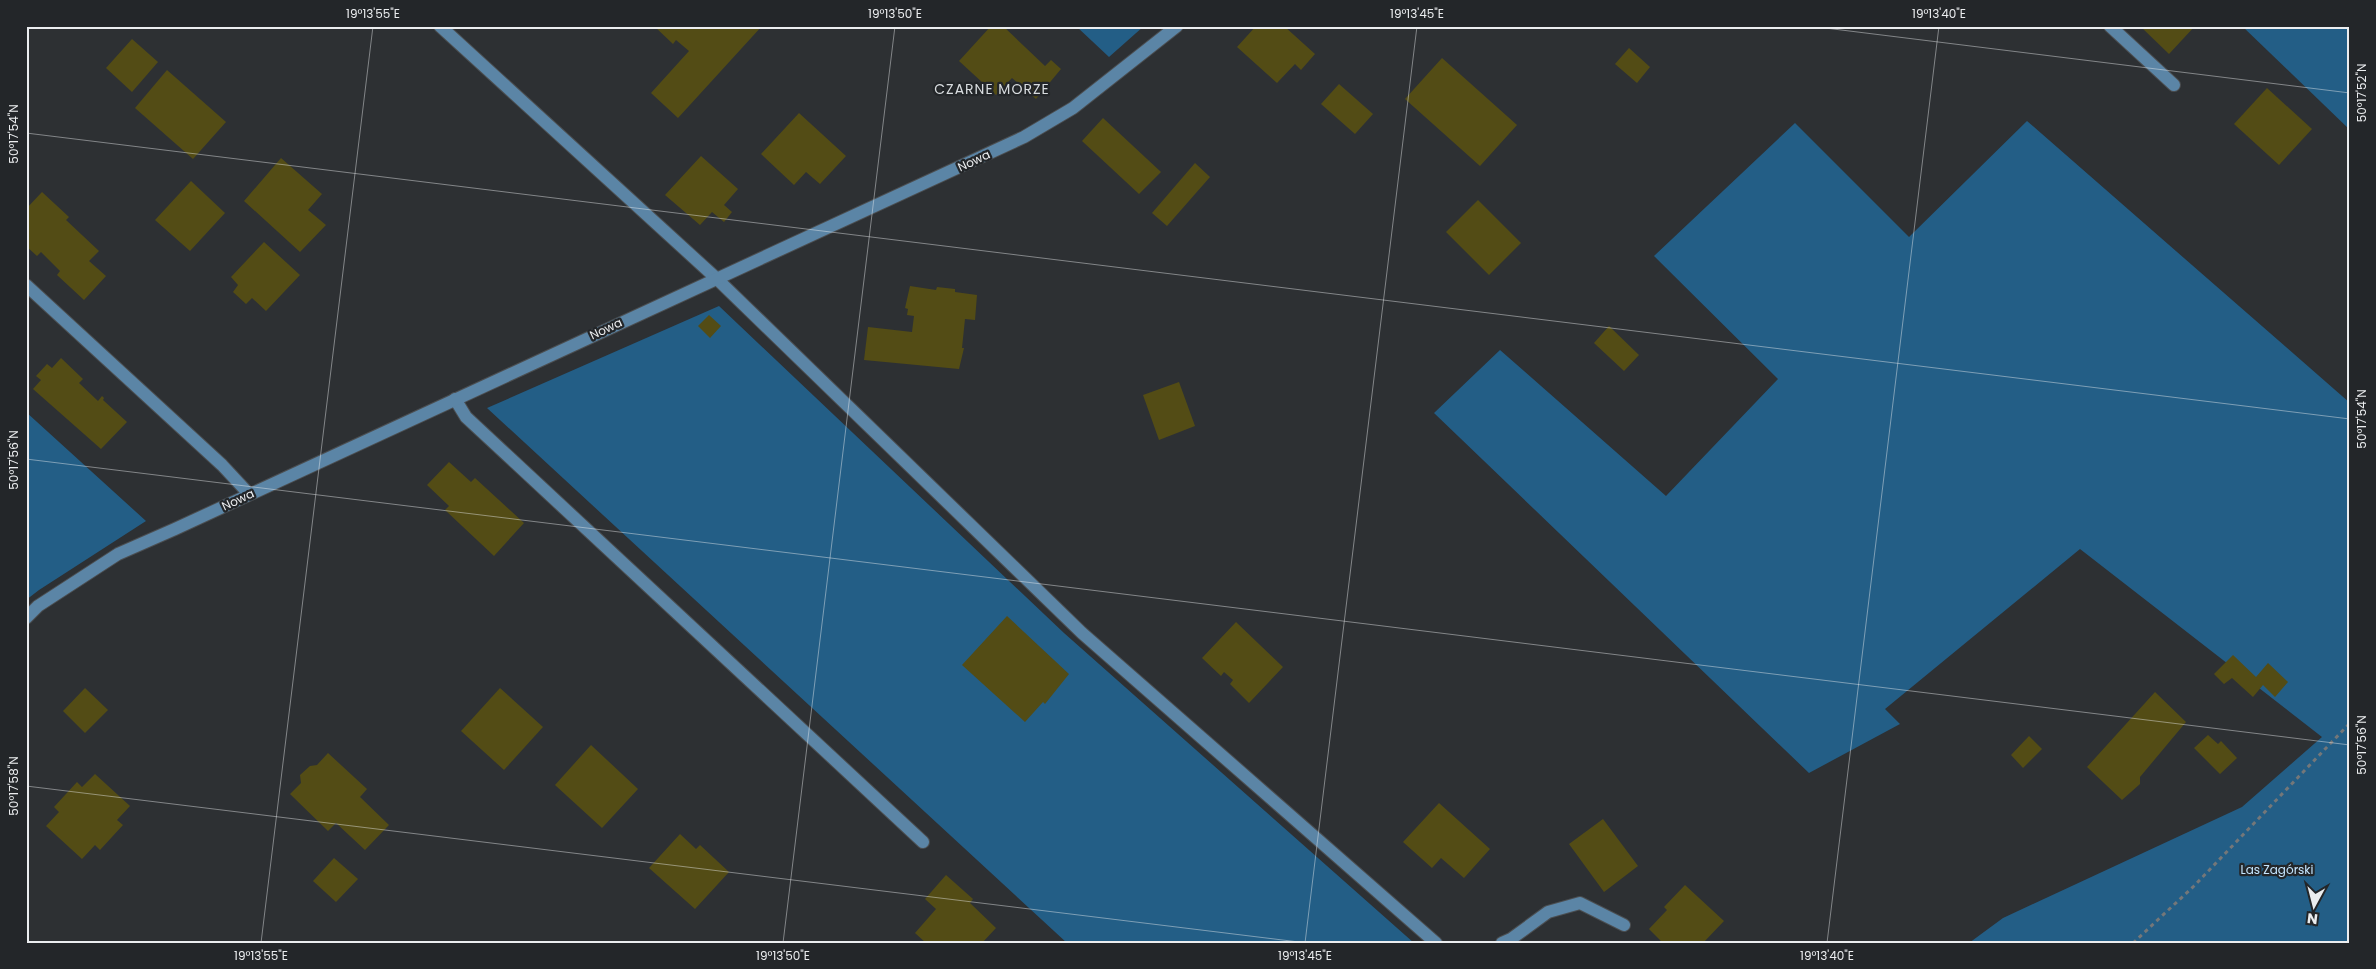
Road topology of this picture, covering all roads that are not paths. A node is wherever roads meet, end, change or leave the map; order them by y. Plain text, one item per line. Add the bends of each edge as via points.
1 (440, 26) edge
2 (1176, 26) edge
3 (2110, 26) edge
4 (2174, 85) dead end
5 (716, 278) junction
6 (26, 285) edge
7 (455, 399) junction
8 (249, 494) junction
9 (26, 618) edge
10 (923, 842) dead end
11 (1624, 925) dead end
12 (1436, 943) edge
13 (1502, 943) edge

1 - 5 street
2 - 5 street, Nowa via 1073,108 1024,137
3 - 4 street
5 - 7 street, Nowa
5 - 12 street via 1082,633
6 - 8 street via 222,465
7 - 8 street, Nowa
7 - 10 street via 466,417
8 - 9 street, Nowa via 118,554 38,606
11 - 13 street via 1580,903 1548,912

